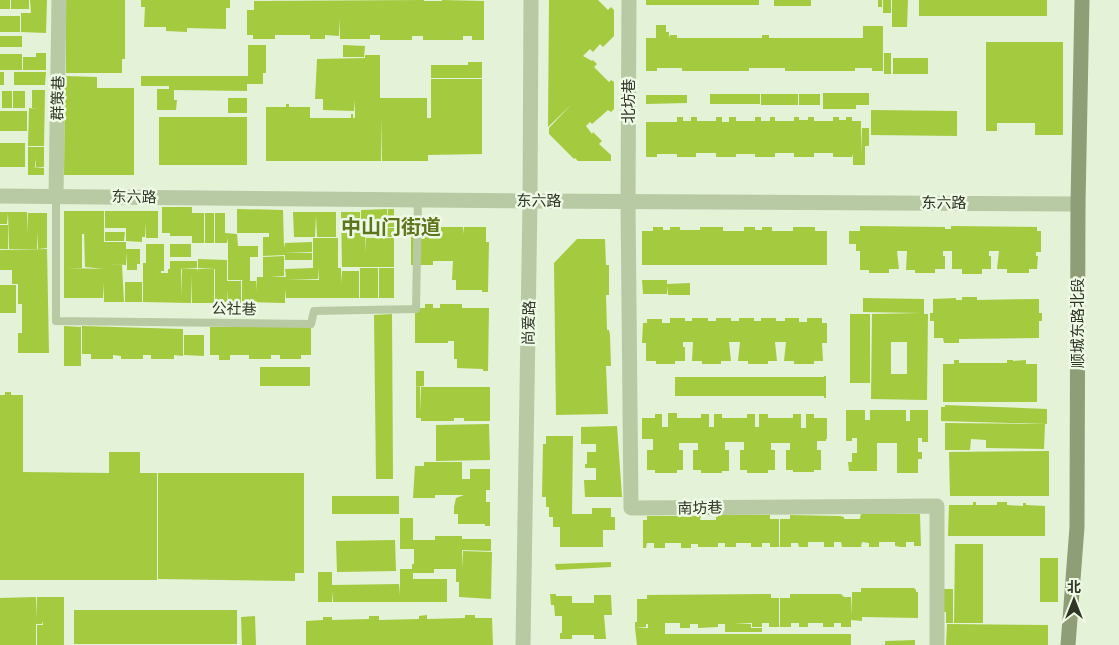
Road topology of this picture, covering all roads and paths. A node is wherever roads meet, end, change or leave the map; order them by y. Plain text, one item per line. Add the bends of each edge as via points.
1 (59, 0) edge
2 (531, 0) edge
3 (630, 0) edge
4 (1082, 0) edge
5 (0, 196) edge
6 (56, 196) junction
7 (418, 200) junction
8 (530, 201) junction
9 (628, 202) junction
10 (1078, 204) junction
11 (523, 645) edge
12 (937, 645) edge
13 (1068, 645) edge

1 - 6 street, 群策巷
2 - 8 street, 尚爱路
3 - 9 street, 北坊巷
4 - 10 street, 顺城东路北段
5 - 6 street, 东六路
6 - 7 street, 东六路
6 - 7 lane, 公社巷 via 56,321 311,324 314,311 416,309
7 - 8 street, 东六路
8 - 9 street, 东六路
8 - 11 street, 尚爱路
9 - 10 street, 东六路
9 - 12 street, 南坊巷 via 631,508 937,506
10 - 13 street, 顺城东路北段 via 1077,527

